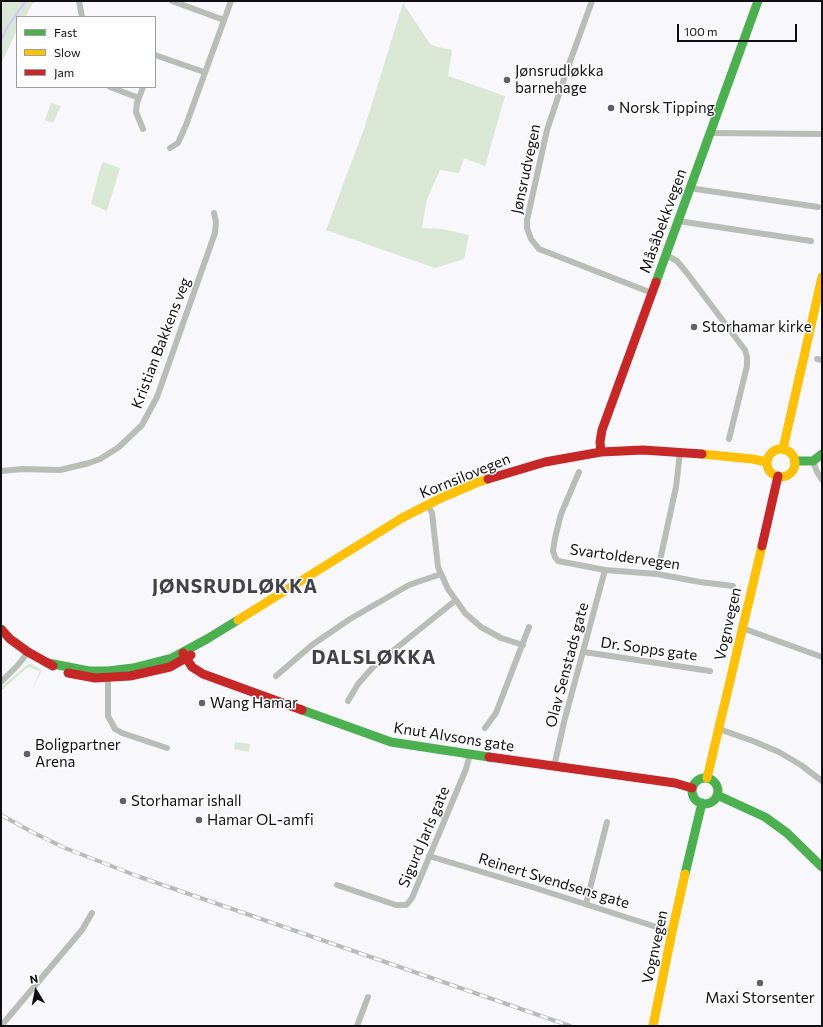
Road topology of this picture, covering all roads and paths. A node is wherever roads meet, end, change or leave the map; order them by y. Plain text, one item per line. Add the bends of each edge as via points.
1 (79, 1) edge
2 (172, 1) edge
3 (231, 1) edge
4 (592, 1) edge
5 (758, 1) edge
6 (82, 16) edge
7 (224, 20) junction
8 (156, 56) edge
9 (204, 72) junction
10 (113, 88) edge
11 (143, 88) edge
12 (139, 98) junction
13 (143, 129) dead end
14 (710, 133) junction
15 (822, 134) edge
16 (170, 148) dead end
17 (689, 188) junction
18 (818, 206) dead end
19 (214, 213) dead end
20 (678, 221) junction
21 (811, 241) dead end
22 (666, 255) junction
23 (822, 277) edge
24 (652, 293) junction
25 (729, 439) dead end
26 (783, 449) junction
27 (601, 452) junction
28 (680, 452) junction
29 (822, 454) edge
30 (795, 461) junction
31 (814, 461) junction
32 (767, 462) junction
33 (1, 471) edge
34 (579, 472) dead end
35 (778, 476) junction
36 (822, 480) edge
37 (428, 505) junction
38 (605, 570) junction
39 (441, 574) junction
40 (656, 574) junction
41 (733, 586) dead end
42 (456, 600) junction
43 (529, 627) dead end
44 (742, 628) junction
45 (1, 629) edge
46 (523, 645) junction
47 (28, 652) junction
48 (584, 652) junction
49 (185, 656) junction
50 (822, 657) edge
51 (710, 671) dead end
52 (108, 675) junction
53 (276, 676) dead end
54 (1, 682) edge
55 (348, 701) dead end
56 (485, 728) dead end
57 (719, 729) junction
58 (167, 748) dead end
59 (470, 754) junction
60 (554, 767) junction
61 (707, 778) junction
62 (822, 781) edge
63 (692, 788) junction
64 (717, 795) junction
65 (702, 803) junction
66 (607, 822) dead end
67 (429, 856) junction
68 (822, 867) edge
69 (337, 885) dead end
70 (586, 904) junction
71 (92, 914) dead end
72 (672, 932) junction
73 (368, 998) dead end
74 (1, 1026) edge
75 (357, 1026) edge
76 (652, 1026) edge

1 - 6 street
2 - 7 street
3 - 7 street
4 - 24 street, Jønsrudvegen via 547,130 527,228 539,249
5 - 14 main road, Måsåbekkvegen
7 - 9 street
8 - 9 street
9 - 16 street via 178,143
10 - 12 street
11 - 12 street
12 - 13 street via 136,112
14 - 15 street
14 - 17 main road, Måsåbekkvegen
17 - 18 street
17 - 20 main road, Måsåbekkvegen
19 - 33 street, Kristian Bakkens veg via 215,233 157,397 142,425 119,447 89,463 60,470
20 - 21 street
20 - 22 main road, Måsåbekkvegen
22 - 24 main road, Måsåbekkvegen
22 - 25 street via 677,261 687,273 745,350 747,366
23 - 26 main road
24 - 27 main road, Måsåbekkvegen via 602,430
26 - 30 main road via 793,455
26 - 32 main road via 771,452
27 - 28 main road, Kornsilovegen
27 - 37 main road, Kornsilovegen via 545,462 502,474
28 - 32 main road, Kornsilovegen
28 - 40 street via 676,487
29 - 31 main road
30 - 31 main road
30 - 35 main road via 791,473 783,477
31 - 36 street
32 - 35 main road via 770,472
34 - 38 street, Svartoldervegen via 560,520 553,551 558,561
35 - 44 main road, Vognvegen
37 - 39 street via 432,513
37 - 49 main road, Kornsilovegen via 402,518 207,639 202,646
38 - 40 street, Svartoldervegen
38 - 48 street, Olav Senstads gate
39 - 42 street
39 - 53 street via 409,585 350,619 312,645
40 - 41 street, Svartoldervegen
42 - 46 street via 481,627 501,638
42 - 55 street via 374,666 358,684
43 - 46 street
44 - 50 street
44 - 57 main road, Vognvegen
45 - 47 main road, Kornsilovegen
46 - 56 street via 496,713
47 - 52 main road, Kornsilovegen via 60,671 84,676
47 - 54 street
48 - 51 street, Dr. Sopps gate
48 - 60 street, Olav Senstads gate
49 - 52 main road, Kornsilovegen via 165,669 130,676
49 - 59 main road, Knut Alvsons gate via 192,667 203,674 391,742
52 - 58 street via 108,716 115,729
57 - 61 main road, Vognvegen
57 - 62 street via 779,752
59 - 60 main road, Knut Alvsons gate
59 - 67 street, Sigurd Jarls gate
60 - 63 main road, Knut Alvsons gate via 675,783
61 - 63 main road via 700,779
61 - 64 main road via 717,787
63 - 65 main road via 695,799
64 - 65 main road via 709,803
64 - 68 main road via 765,817 787,833
65 - 72 main road, Vognvegen
66 - 70 street
67 - 69 street, Sigurd Jarls gate via 412,898 406,905 396,905
67 - 70 street, Reinert Svendsens gate
70 - 72 street, Reinert Svendsens gate
71 - 74 street via 82,930
72 - 76 main road, Vognvegen
73 - 75 street

